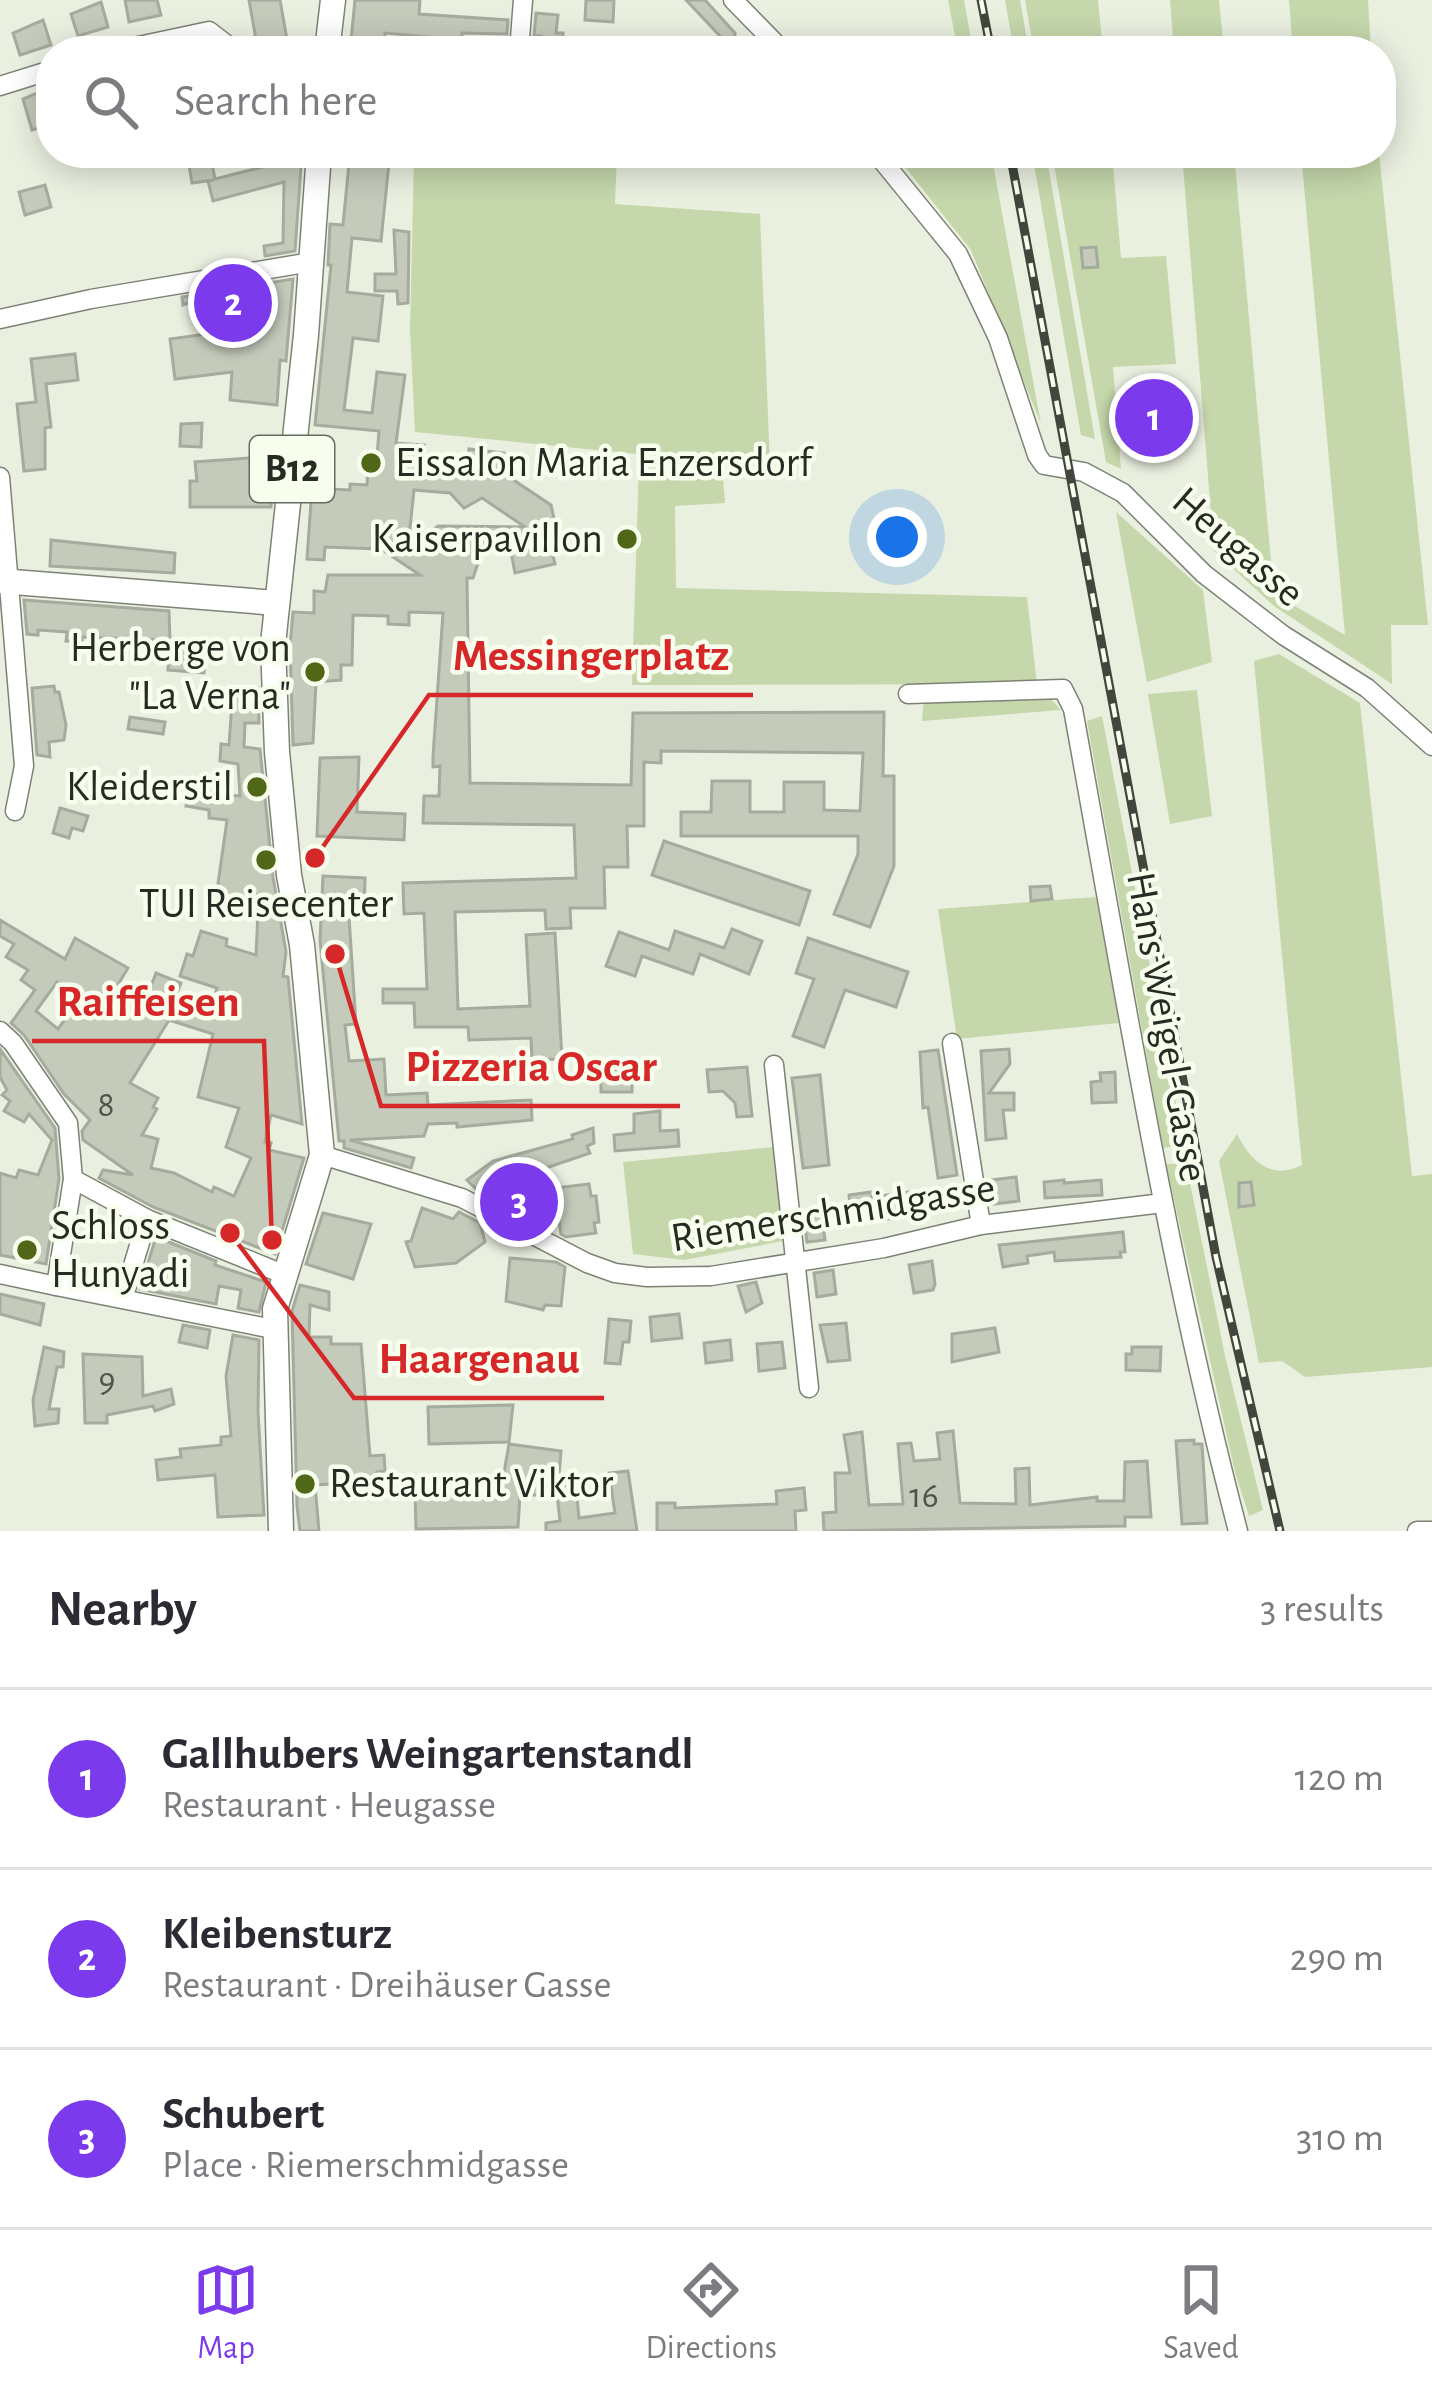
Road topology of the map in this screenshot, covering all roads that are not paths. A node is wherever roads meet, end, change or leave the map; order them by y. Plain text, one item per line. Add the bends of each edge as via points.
1 (333, 0) edge
2 (523, 0) edge
3 (733, 0) edge
4 (186, 36) edge
5 (216, 36) edge
6 (329, 36) edge
7 (520, 36) edge
8 (768, 36) edge
9 (36, 75) edge
10 (0, 86) edge
11 (318, 168) edge
12 (888, 168) edge
13 (311, 262) junction
14 (0, 319) edge
15 (0, 477) edge
16 (5, 581) edge
17 (277, 603) junction
18 (908, 694) dead end
19 (1432, 746) edge
20 (15, 811) dead end
21 (0, 1031) edge
22 (952, 1043) dead end
23 (774, 1065) dead end
24 (322, 1155) junction
25 (74, 1179) junction
26 (1163, 1203) junction
27 (146, 1219) junction
28 (981, 1225) junction
29 (794, 1261) junction
30 (0, 1274) edge
31 (283, 1274) junction
32 (56, 1286) junction
33 (123, 1299) junction
34 (274, 1329) junction
35 (809, 1388) dead end
36 (281, 1531) edge
37 (1238, 1531) edge
38 (1417, 1531) edge
39 (1432, 1531) edge

1 - 6 main road
2 - 7 street
3 - 8 street
4 - 5 street
9 - 10 street
11 - 13 main road, B12
12 - 19 street, Heugasse via 958,254 1044,465 1084,472 1123,493 1204,574 1367,688
13 - 14 street
13 - 17 main road, B12
15 - 16 street
16 - 17 main road
16 - 20 street via 24,766
17 - 24 main road, B12 via 277,752
18 - 26 street, Hans Weigel-Gasse via 1063,689 1069,699
21 - 25 street via 68,1123
22 - 28 street
23 - 29 street
24 - 29 street, Riemerschmidgasse via 462,1198 615,1273 711,1276
24 - 31 main road, B12
25 - 27 street
25 - 32 street
26 - 28 street, Riemerschmidgasse
26 - 37 street, Hans Weigel-Gasse
27 - 31 street
27 - 33 street
28 - 29 street, Riemerschmidgasse
29 - 35 street
30 - 32 street
31 - 34 main road, B12
32 - 33 street
33 - 34 street
34 - 36 main road, B12
38 - 39 street

